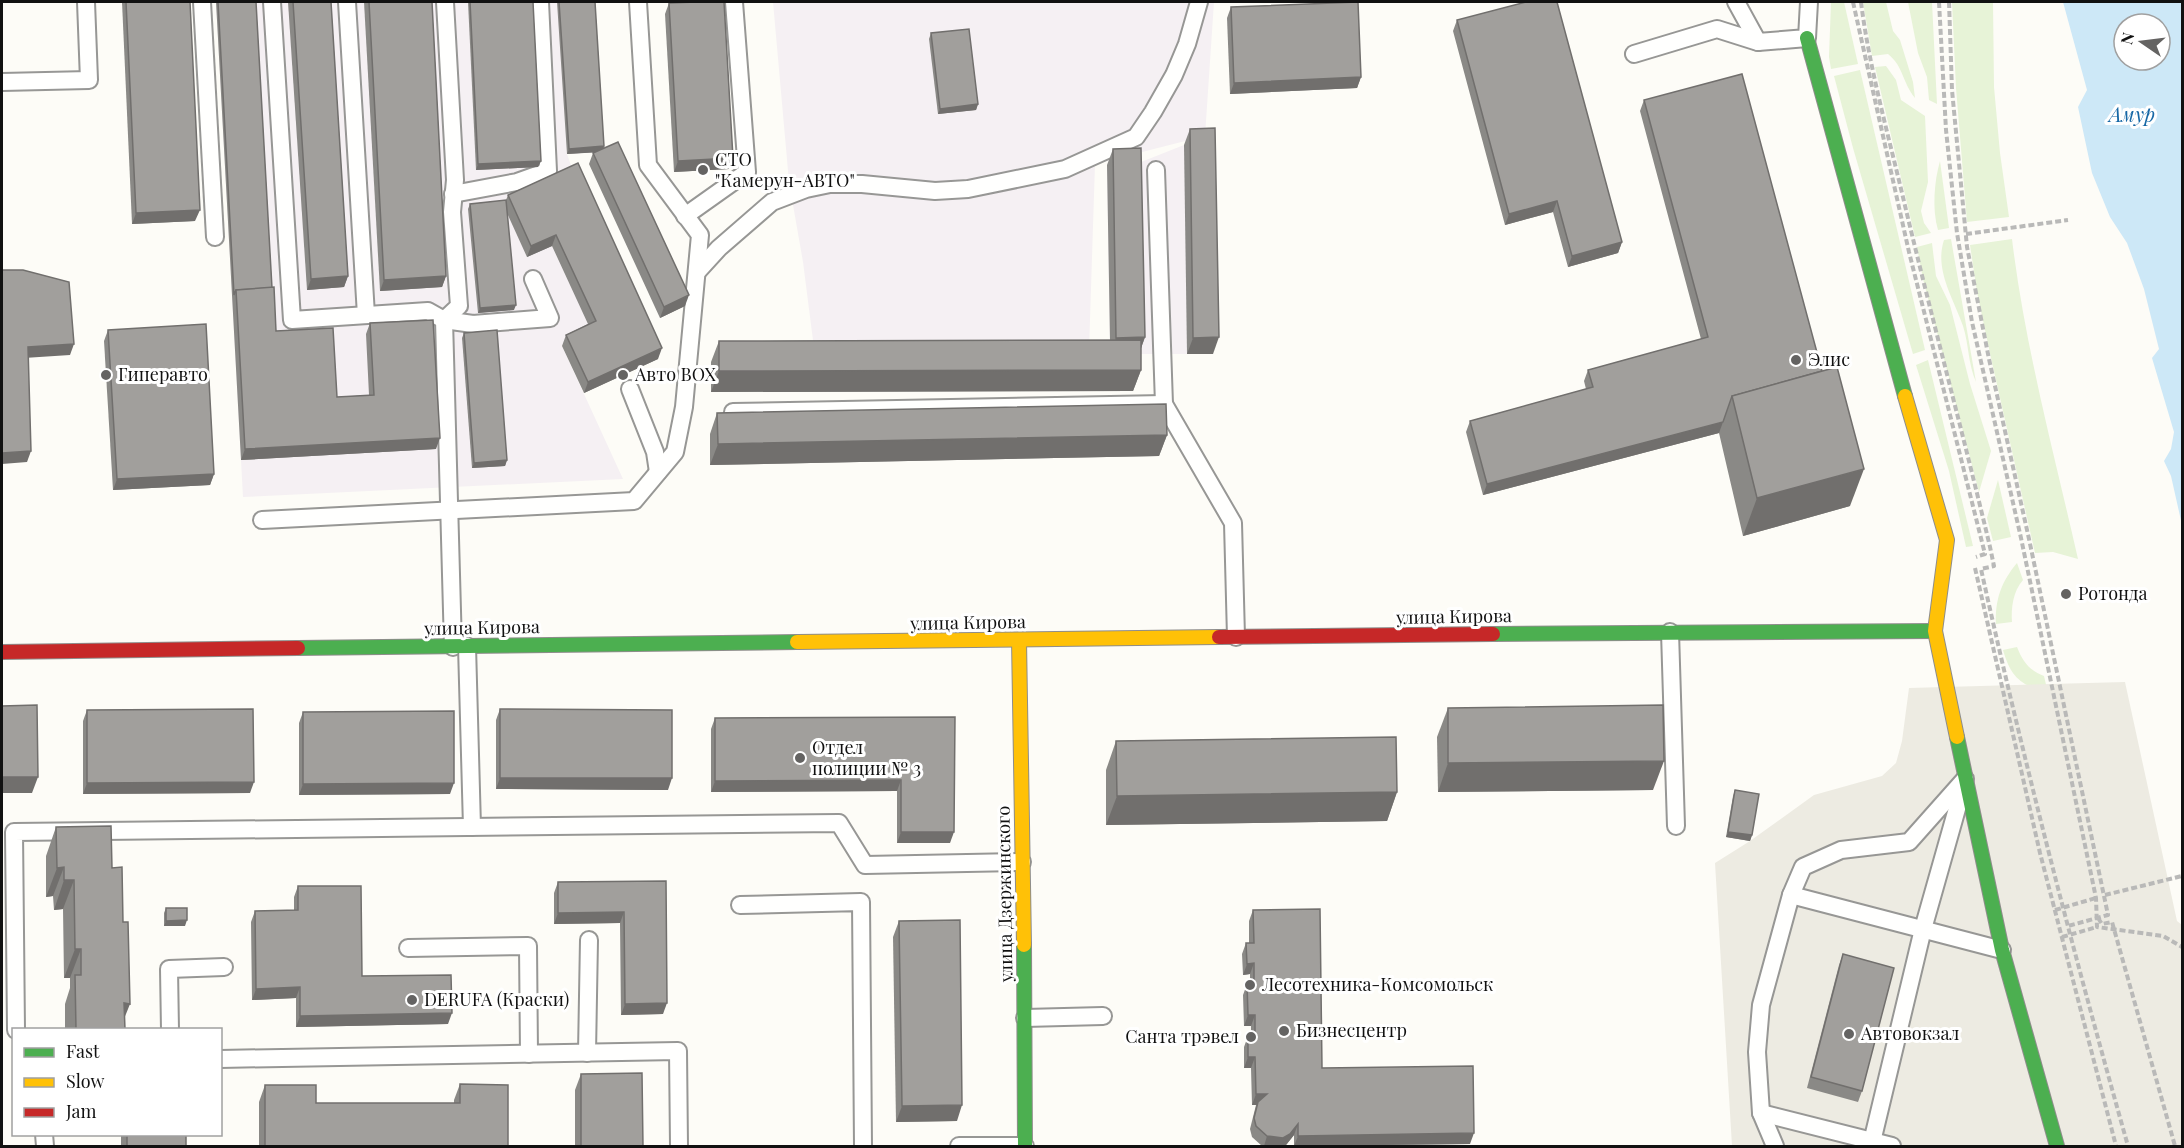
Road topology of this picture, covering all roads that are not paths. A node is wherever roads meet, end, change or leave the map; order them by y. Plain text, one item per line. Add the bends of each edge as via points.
1 (86, 2) edge
2 (202, 2) edge
3 (272, 2) edge
4 (347, 2) edge
5 (445, 2) edge
6 (540, 2) edge
7 (638, 2) edge
8 (734, 2) edge
9 (1199, 2) edge
10 (1736, 2) edge
11 (1809, 2) edge
12 (1807, 38) junction
13 (1758, 42) junction
14 (1634, 54) dead end
15 (2, 82) edge
16 (1156, 170) dead end
17 (453, 194) junction
18 (685, 216) junction
19 (215, 237) dead end
20 (697, 272) junction
21 (533, 279) dead end
22 (366, 315) junction
23 (444, 320) junction
24 (630, 389) dead end
25 (1164, 404) junction
26 (733, 412) edge
27 (658, 472) junction
28 (450, 511) junction
29 (262, 520) dead end
30 (1935, 631) junction
31 (1670, 632) junction
32 (1236, 638) junction
33 (1019, 640) junction
34 (460, 646) junction
35 (2, 652) edge
36 (1965, 779) junction
37 (1676, 826) dead end
38 (472, 827) junction
39 (8, 832) edge
40 (1022, 862) junction
41 (1791, 895) junction
42 (740, 905) dead end
43 (1923, 929) junction
44 (589, 940) dead end
45 (408, 948) dead end
46 (2002, 950) junction
47 (224, 967) dead end
48 (1103, 1016) dead end
49 (1025, 1018) junction
50 (16, 1028) edge
51 (170, 1028) edge
52 (587, 1053) junction
53 (529, 1054) junction
54 (222, 1059) edge
55 (1761, 1113) junction
56 (1871, 1144) edge
57 (679, 1146) edge
58 (863, 1146) edge
59 (959, 1146) edge
60 (1025, 1146) edge
61 (1775, 1146) edge
62 (1892, 1146) edge
63 (2057, 1146) edge

1 - 15 lane via 89,80
2 - 19 lane
3 - 22 lane via 292,320
4 - 22 lane
5 - 17 lane
6 - 17 lane via 548,171 517,182
7 - 18 lane via 648,165
8 - 18 lane via 747,172
9 - 20 lane via 1174,75 1136,137 1065,169 968,189 935,191 862,184 806,189 772,202
10 - 13 lane
11 - 12 lane
12 - 13 lane
12 - 30 street via 1947,540
13 - 14 lane via 1717,29
16 - 25 lane
17 - 23 lane via 459,306
18 - 20 lane via 700,235
20 - 27 lane via 680,429 675,452
21 - 23 lane via 550,318 473,324
22 - 23 lane via 428,311
23 - 28 lane
24 - 27 lane
25 - 26 lane
25 - 32 lane via 1233,523
27 - 28 lane via 634,501
28 - 29 lane
28 - 34 lane
30 - 31 street, улица Кирова
30 - 36 street
31 - 32 street, улица Кирова
31 - 37 lane
32 - 33 street, улица Кирова
33 - 34 street, улица Кирова
33 - 40 street, улица Дзержинского
34 - 35 street, улица Кирова
34 - 38 lane
36 - 41 lane via 1909,842 1841,850 1803,867
36 - 43 lane
36 - 46 street
38 - 39 lane
38 - 40 lane via 839,823 865,865
39 - 50 lane
40 - 49 street, улица Дзержинского
41 - 43 lane
41 - 55 lane via 1761,1005 1757,1052
42 - 58 lane via 861,902
43 - 46 lane
43 - 56 lane
44 - 52 lane
45 - 53 lane via 528,945
46 - 63 street
47 - 51 lane via 169,969
48 - 49 lane
49 - 60 street, улица Дзержинского
52 - 53 lane
52 - 57 lane via 678,1052
53 - 54 lane
55 - 56 lane
55 - 61 lane
56 - 62 lane
59 - 60 lane

